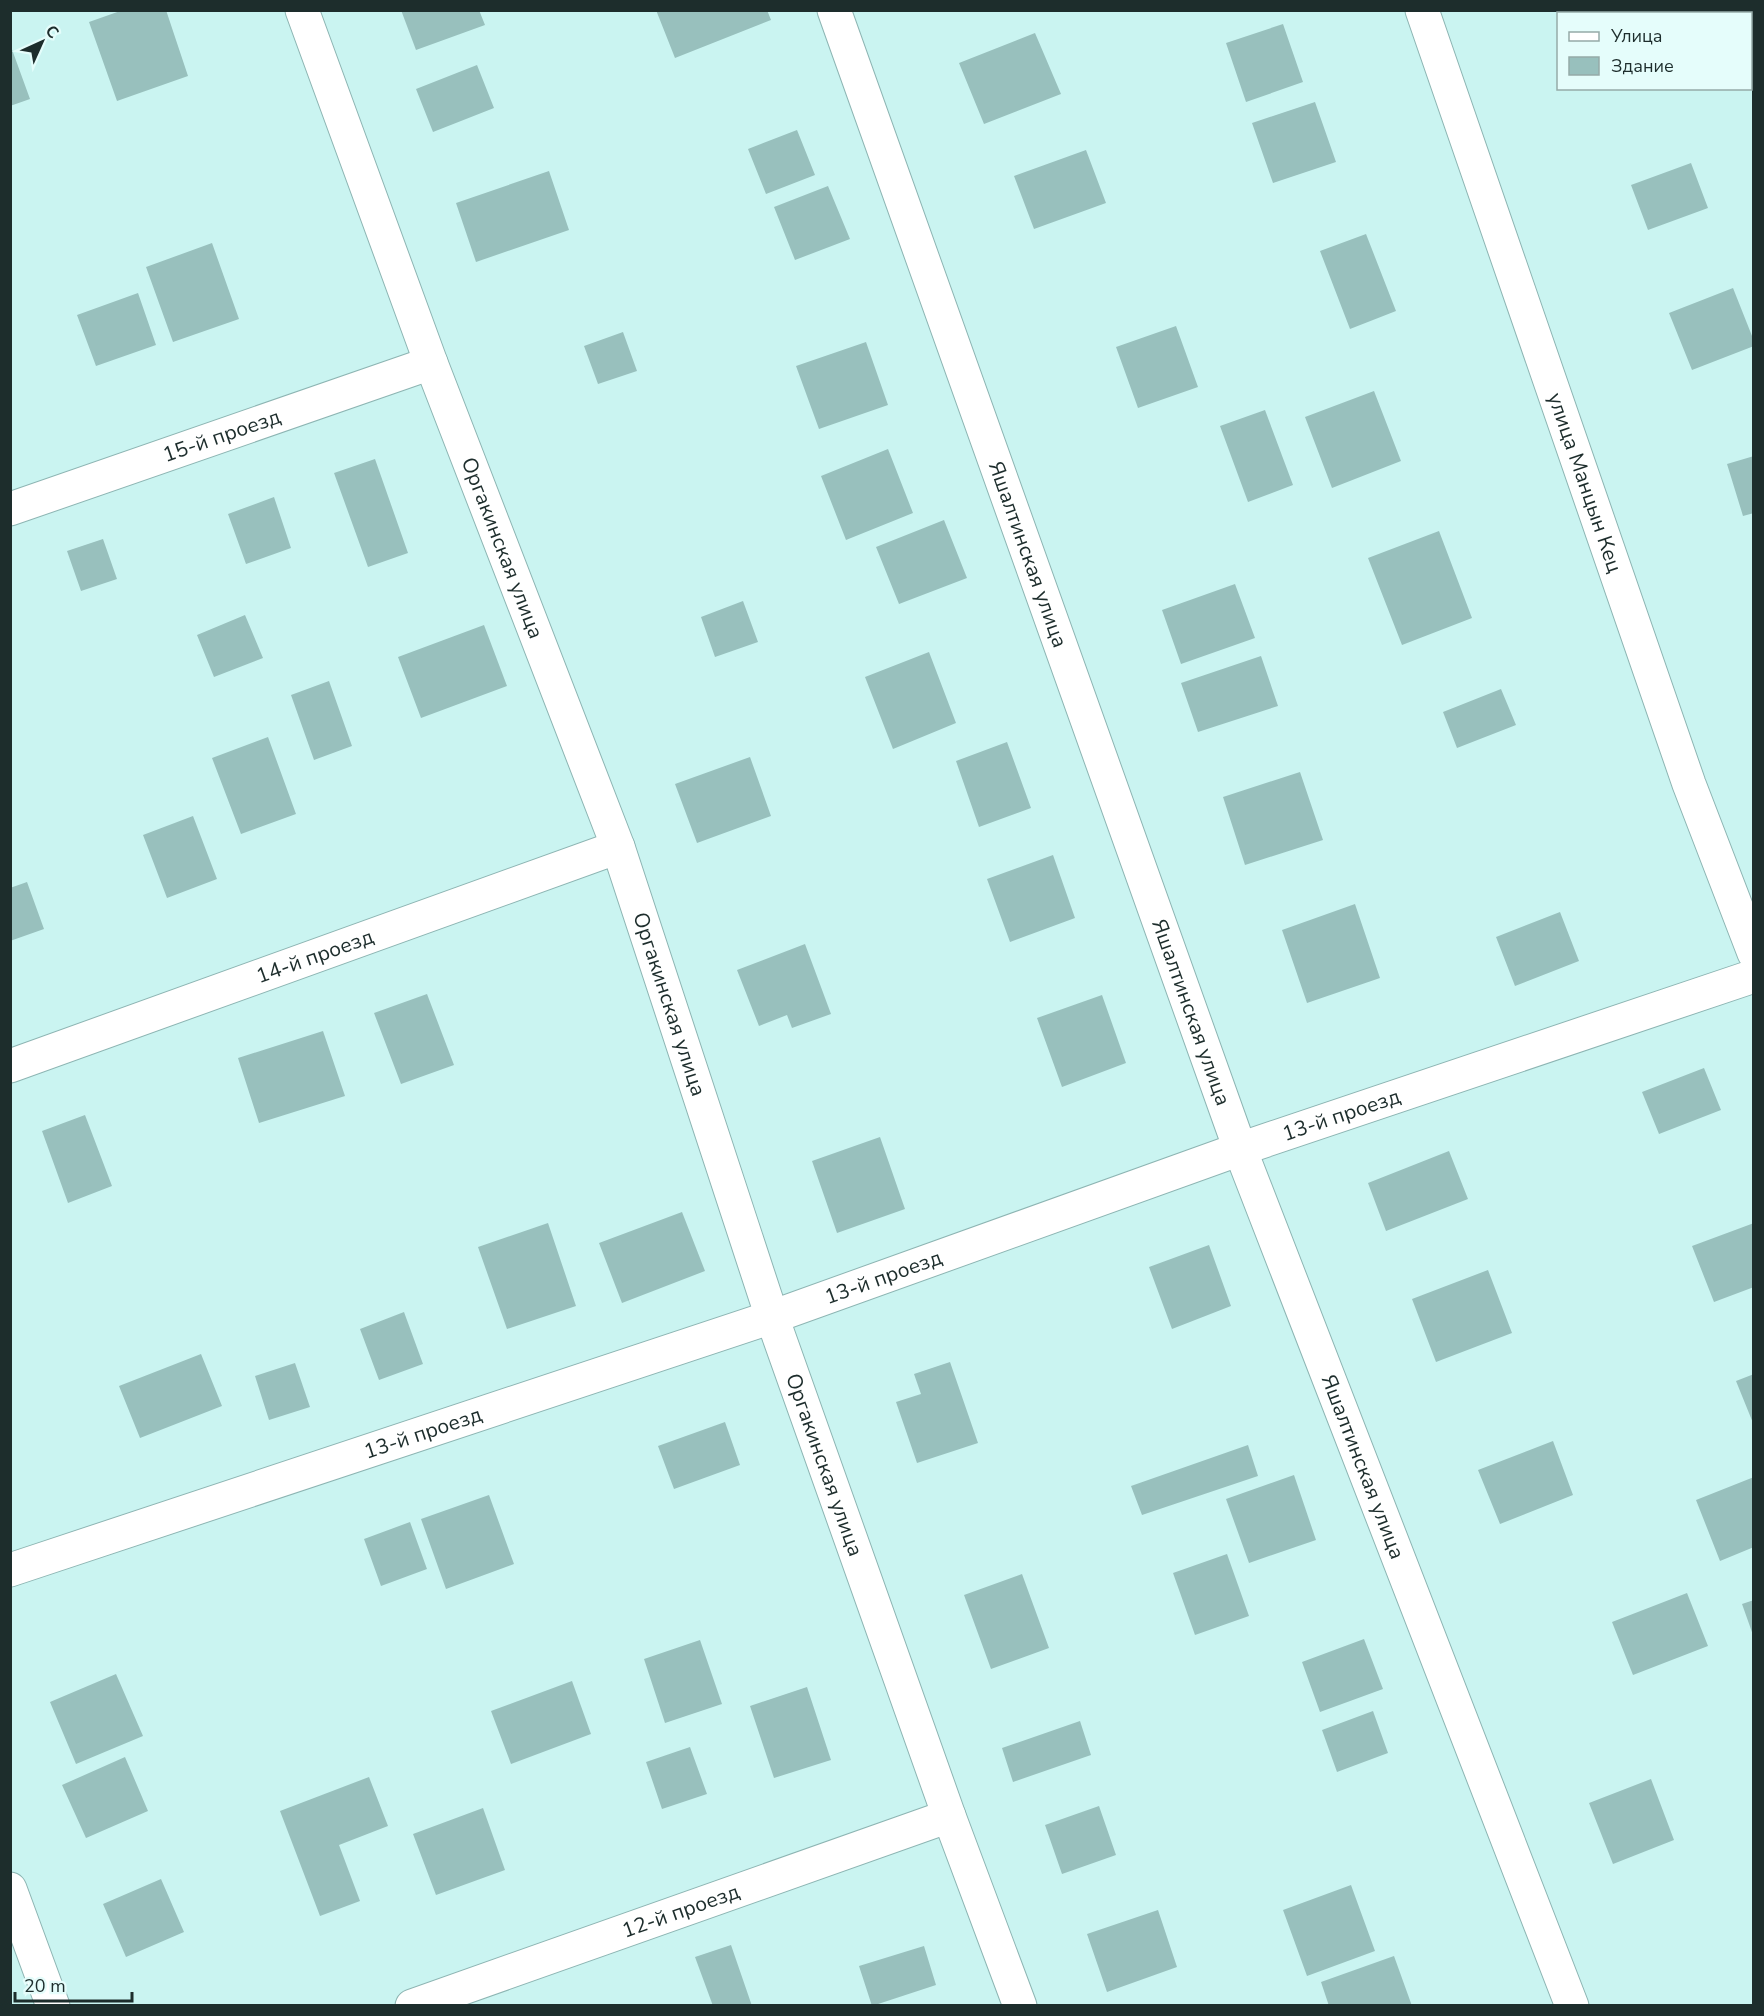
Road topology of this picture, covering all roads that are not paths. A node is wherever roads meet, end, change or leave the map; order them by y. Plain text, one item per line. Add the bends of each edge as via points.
1 (302, 10) edge
2 (834, 10) edge
3 (1422, 10) edge
4 (430, 363) junction
5 (10, 509) edge
6 (618, 847) junction
7 (1754, 953) edge
8 (1754, 976) edge
9 (10, 1066) edge
10 (1240, 1149) junction
11 (772, 1317) junction
12 (10, 1570) edge
13 (949, 1816) junction
14 (10, 1889) edge
15 (53, 2006) edge
16 (412, 2006) edge
17 (1020, 2006) edge
18 (1572, 2006) edge

1 - 4 street, Оргакинская улица
2 - 10 street, Яшалтинская улица
3 - 7 street, улица Манцын Кец via 1689,784
4 - 5 street, 15-й проезд
4 - 6 street, Оргакинская улица
6 - 9 street, 14-й проезд
6 - 11 street, Оргакинская улица
8 - 10 street, 13-й проезд
10 - 11 street, 13-й проезд
10 - 18 street, Яшалтинская улица
11 - 12 street, 13-й проезд
11 - 13 street, Оргакинская улица
13 - 16 street, 12-й проезд
13 - 17 street, Оргакинская улица
14 - 15 street

